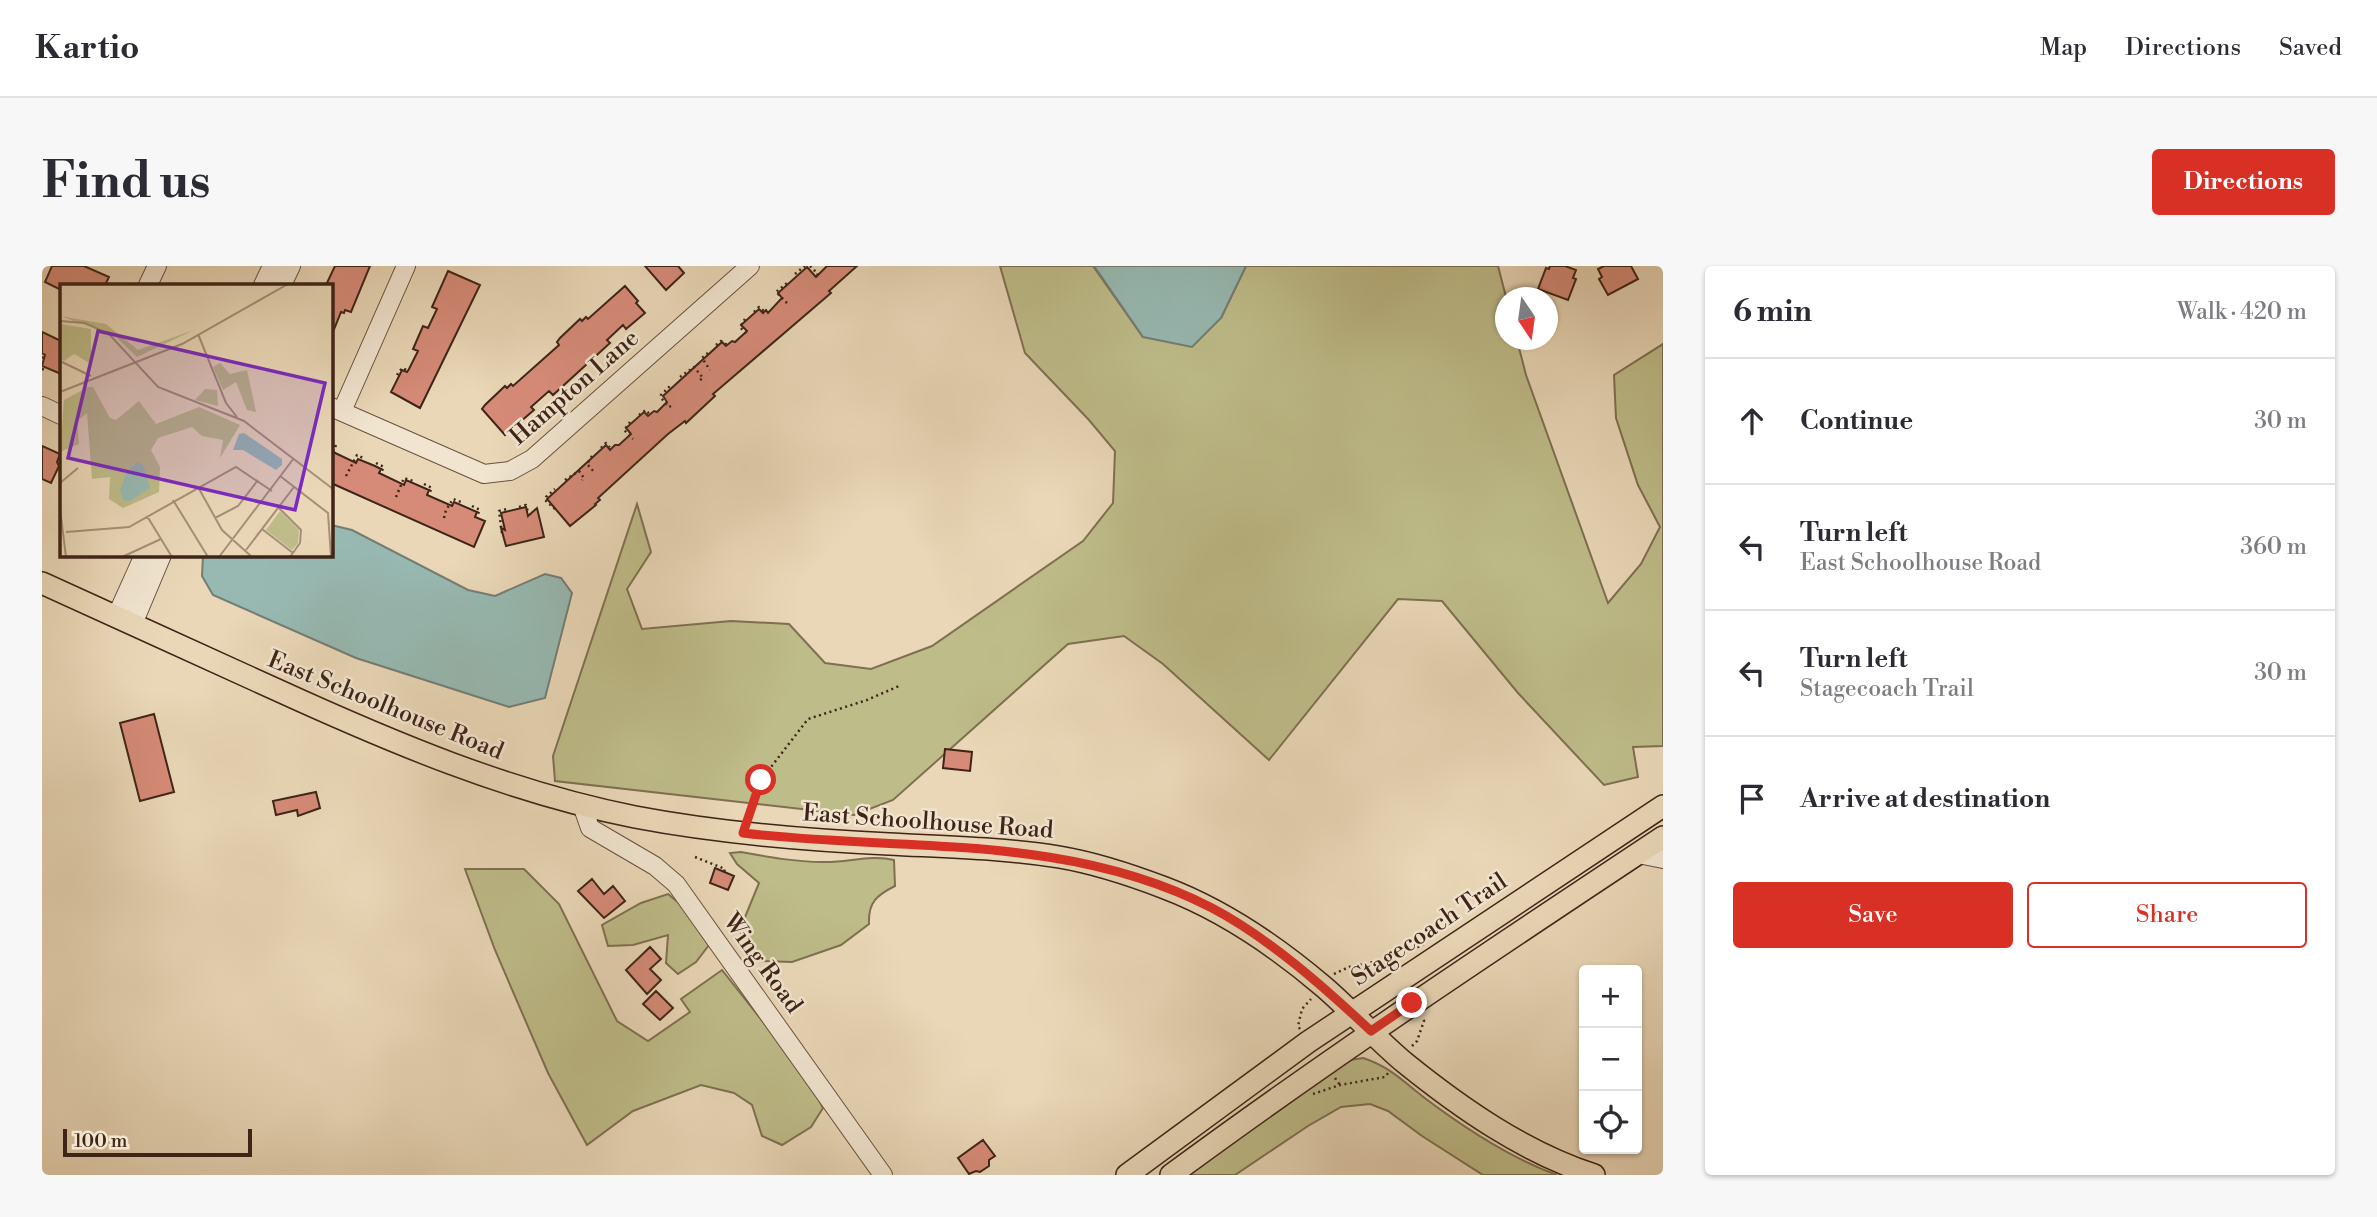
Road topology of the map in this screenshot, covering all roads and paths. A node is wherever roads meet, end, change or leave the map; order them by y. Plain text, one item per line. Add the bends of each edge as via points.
1 (157, 266) edge
2 (272, 266) edge
3 (291, 266) edge
4 (406, 266) edge
5 (805, 266) edge
6 (810, 266) edge
7 (742, 268) edge
8 (795, 274) dead end
9 (816, 276) dead end
10 (787, 282) dead end
11 (148, 284) edge
12 (263, 284) edge
13 (282, 284) edge
14 (787, 303) dead end
15 (754, 312) dead end
16 (765, 312) dead end
17 (745, 319) dead end
18 (748, 336) dead end
19 (716, 345) dead end
20 (727, 345) dead end
21 (708, 353) dead end
22 (407, 370) dead end
23 (710, 370) dead end
24 (397, 374) dead end
25 (680, 377) dead end
26 (700, 380) dead end
27 (671, 385) dead end
28 (42, 406) edge
29 (671, 406) dead end
30 (336, 409) edge
31 (60, 415) edge
32 (639, 415) dead end
33 (649, 415) dead end
34 (630, 422) dead end
35 (633, 439) dead end
36 (332, 443) edge
37 (601, 448) dead end
38 (611, 449) dead end
39 (333, 452) dead end
40 (592, 456) dead end
41 (365, 459) dead end
42 (376, 463) dead end
43 (595, 473) dead end
44 (380, 474) dead end
45 (346, 476) dead end
46 (565, 480) dead end
47 (582, 480) dead end
48 (413, 481) dead end
49 (424, 484) dead end
50 (555, 489) dead end
51 (428, 495) dead end
52 (396, 497) dead end
53 (461, 502) dead end
54 (472, 506) dead end
55 (519, 507) dead end
56 (507, 509) dead end
57 (555, 509) dead end
58 (528, 512) dead end
59 (476, 517) dead end
60 (444, 518) dead end
61 (502, 533) dead end
62 (144, 556) edge
63 (161, 556) edge
64 (42, 583) edge
65 (125, 621) junction
66 (899, 686) dead end
67 (582, 806) junction
68 (1663, 806) edge
69 (743, 833) junction
70 (1663, 837) edge
71 (1638, 854) junction
72 (695, 857) dead end
73 (1663, 859) edge
74 (724, 872) dead end
75 (1387, 967) dead end
76 (1322, 978) junction
77 (1309, 1001) dead end
78 (1351, 1013) junction
79 (1420, 1015) dead end
80 (1301, 1031) dead end
81 (1371, 1031) junction
82 (1402, 1059) junction
83 (1335, 1087) dead end
84 (883, 1175) edge
85 (1127, 1175) edge
86 (1171, 1175) edge
87 (1594, 1175) edge

1 - 11 street
2 - 12 street
3 - 13 street
4 - 30 street
5 - 8 path
6 - 9 path
7 - 30 street, Hampton Lane via 532,459 510,471 484,474
10 - 14 path via 776,292
15 - 16 path via 759,307
17 - 18 path via 740,327
19 - 20 path via 724,341
21 - 23 path via 702,358
22 - 24 path via 402,368
25 - 26 path via 694,367 703,378
27 - 29 path via 661,398
28 - 31 street
32 - 33 path via 646,410
34 - 35 path via 624,430
36 - 39 path via 336,445
37 - 38 path via 606,443
40 - 43 path via 587,464
41 - 45 path via 357,455
42 - 44 path via 384,467
46 - 47 path via 579,471
48 - 52 path via 404,478
49 - 51 path via 432,488
50 - 57 path via 545,500
53 - 60 path via 453,499
54 - 59 path via 480,510
55 - 58 path via 526,505
56 - 61 path via 499,511
62 - 65 street
63 - 65 street
64 - 65 main road, East Schoolhouse Road
65 - 67 main road, East Schoolhouse Road via 443,762
66 - 69 path via 808,719 761,780
67 - 69 main road, East Schoolhouse Road
67 - 84 street, Wing Road via 590,828 655,866 676,884
68 - 78 main road, Stagecoach Trail
69 - 76 main road, East Schoolhouse Road via 1002,850 1094,865 1212,909
70 - 71 main road
71 - 73 street
71 - 81 main road
72 - 74 path
75 - 76 path via 1384,961
76 - 78 main road, East Schoolhouse Road
77 - 80 path via 1302,1009
78 - 81 main road, East Schoolhouse Road
78 - 85 main road, Stagecoach Trail
79 - 82 path via 1424,1021 1417,1041
81 - 82 main road, East Schoolhouse Road
81 - 86 main road
82 - 83 path via 1385,1077
82 - 87 main road, East Schoolhouse Road via 1485,1123

